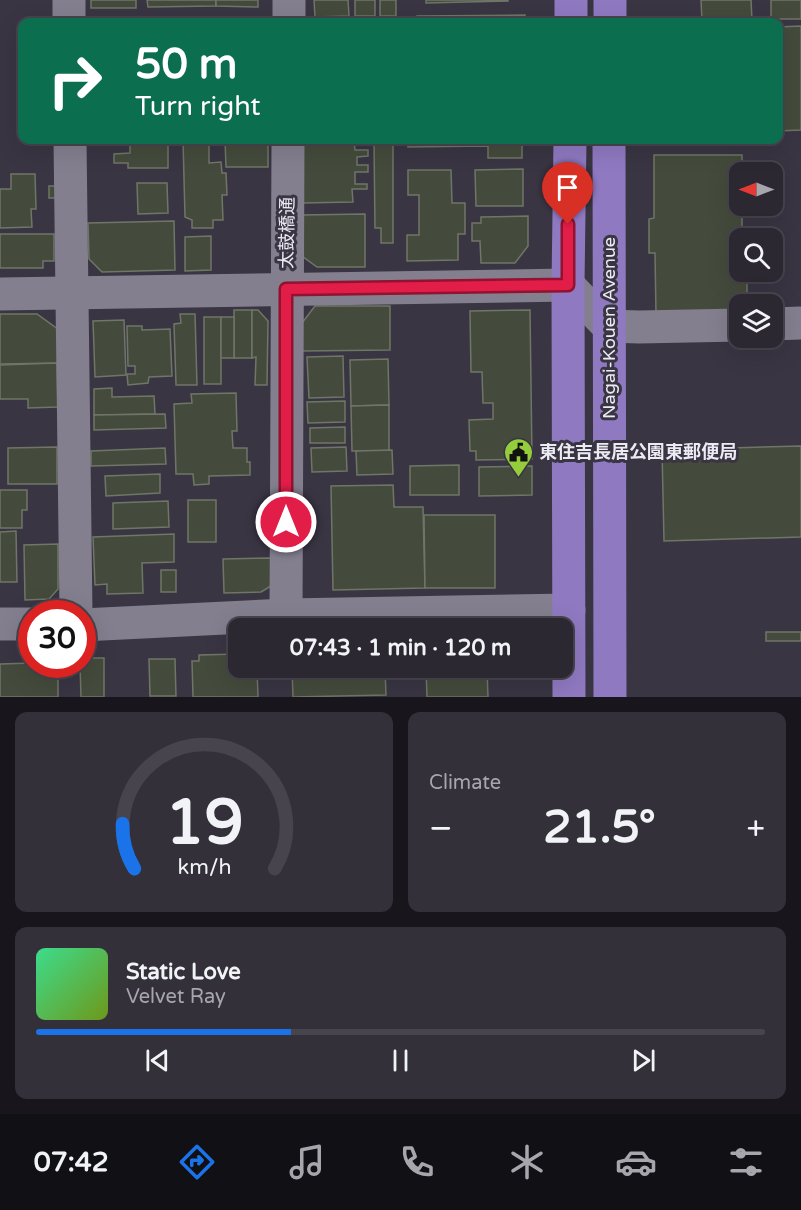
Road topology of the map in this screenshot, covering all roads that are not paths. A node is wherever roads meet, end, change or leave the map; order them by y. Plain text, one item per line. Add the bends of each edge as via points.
1 (69, 0) edge
2 (289, 0) edge
3 (571, 0) edge
4 (610, 0) edge
5 (69, 18) edge
6 (289, 18) edge
7 (571, 18) edge
8 (610, 18) edge
9 (70, 144) edge
10 (288, 144) edge
11 (570, 144) edge
12 (609, 144) edge
13 (568, 285) junction
14 (286, 289) junction
15 (71, 292) junction
16 (0, 294) edge
17 (801, 323) edge
18 (783, 324) edge
19 (729, 325) edge
20 (608, 326) junction
21 (76, 600) edge
22 (569, 610) junction
23 (286, 615) junction
24 (0, 624) edge
25 (18, 624) edge
26 (96, 624) edge
27 (569, 697) edge
28 (610, 697) edge

1 - 5 street
2 - 6 street
3 - 7 highway
4 - 8 highway
9 - 15 street
10 - 14 street, 太鼓橋通
11 - 13 highway
12 - 20 highway, Nagai-Kouen Avenue
13 - 14 street
13 - 20 street
13 - 22 highway
14 - 15 street
14 - 23 street, 太鼓橋通
15 - 16 street
15 - 21 street
17 - 18 street
19 - 20 street
20 - 28 highway, Nagai-Kouen Avenue
22 - 23 street
22 - 27 highway
23 - 26 street
24 - 25 street

